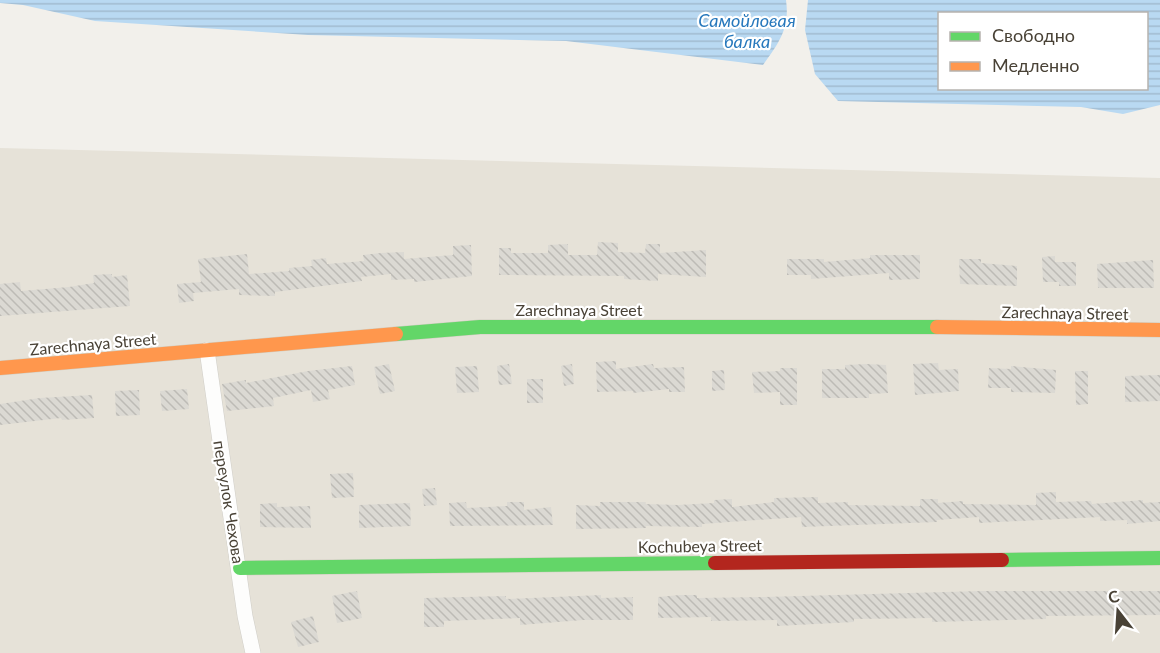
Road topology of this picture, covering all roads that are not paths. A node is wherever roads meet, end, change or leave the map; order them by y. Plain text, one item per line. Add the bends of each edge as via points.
1 (1160, 330) edge
2 (207, 350) junction
3 (0, 368) edge
4 (1160, 558) edge
5 (240, 568) junction
6 (253, 653) edge

1 - 2 main road, Zarechnaya Street via 780,325 480,327
2 - 3 main road, Zarechnaya Street
2 - 5 street, переулок Чехова
4 - 5 main road, Kochubeya Street
5 - 6 street, переулок Чехова

